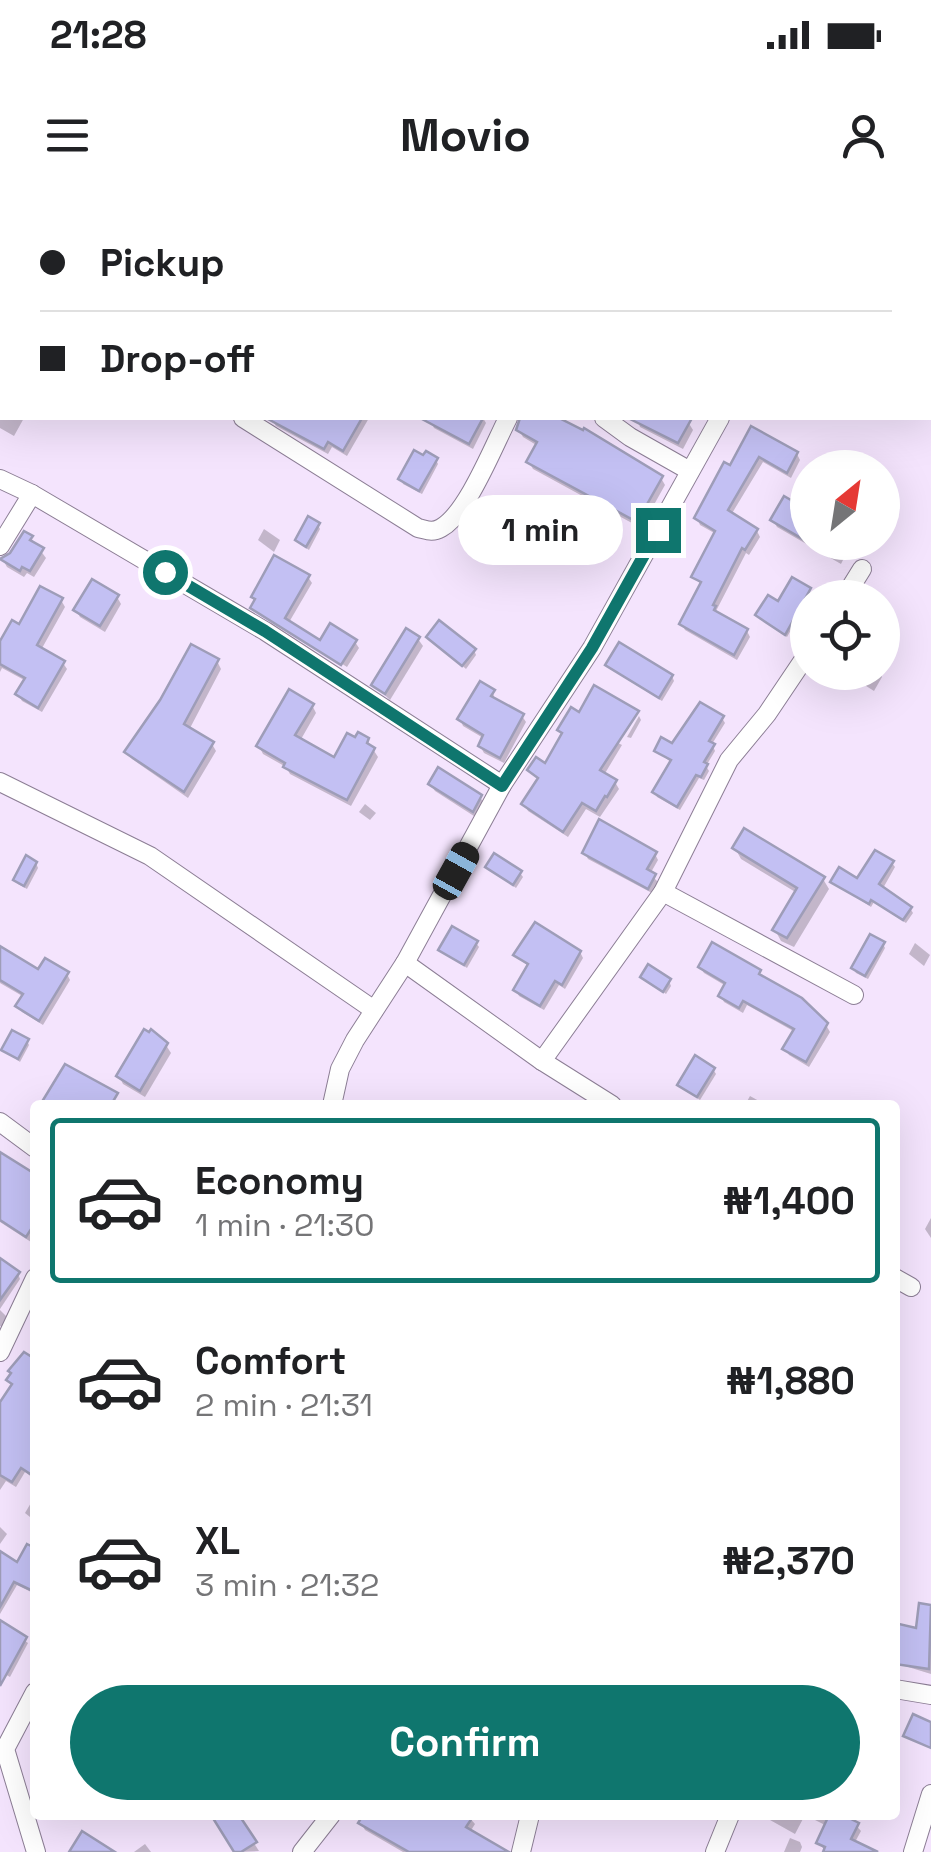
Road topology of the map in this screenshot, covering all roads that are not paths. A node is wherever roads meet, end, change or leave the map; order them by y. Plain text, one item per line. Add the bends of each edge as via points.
1 (246, 420) edge
2 (507, 420) edge
3 (607, 420) edge
4 (719, 420) edge
5 (690, 471) junction
6 (0, 479) edge
7 (32, 494) junction
8 (0, 546) edge
9 (862, 570) dead end
10 (856, 580) edge
11 (790, 680) edge
12 (0, 782) edge
13 (502, 786) junction
14 (664, 892) junction
15 (405, 964) junction
16 (854, 995) dead end
17 (374, 1010) junction
18 (542, 1060) junction
19 (333, 1100) edge
20 (604, 1100) edge
21 (0, 1122) edge
22 (30, 1144) edge
23 (30, 1289) edge
24 (0, 1352) edge
25 (900, 1690) edge
26 (931, 1695) edge
27 (30, 1702) edge
28 (0, 1710) edge
29 (20, 1721) junction
30 (931, 1794) edge
31 (326, 1820) edge
32 (529, 1820) edge
33 (728, 1820) edge
34 (36, 1852) edge
35 (302, 1852) edge
36 (522, 1852) edge
37 (715, 1852) edge
38 (912, 1852) edge

1 - 2 street via 431,532 460,510
3 - 5 street
4 - 5 street
5 - 13 street via 592,648
6 - 7 street
7 - 8 street
7 - 13 street via 265,631
9 - 10 street
11 - 14 street via 728,760
12 - 17 street via 150,856
13 - 15 street
14 - 16 street
14 - 18 street
15 - 17 street
15 - 18 street
17 - 19 street via 340,1069
18 - 20 street
21 - 22 street
23 - 24 street
25 - 26 street
27 - 29 street
28 - 29 street
29 - 34 street via 5,1749
30 - 38 street
31 - 35 street
32 - 36 street
33 - 37 street

